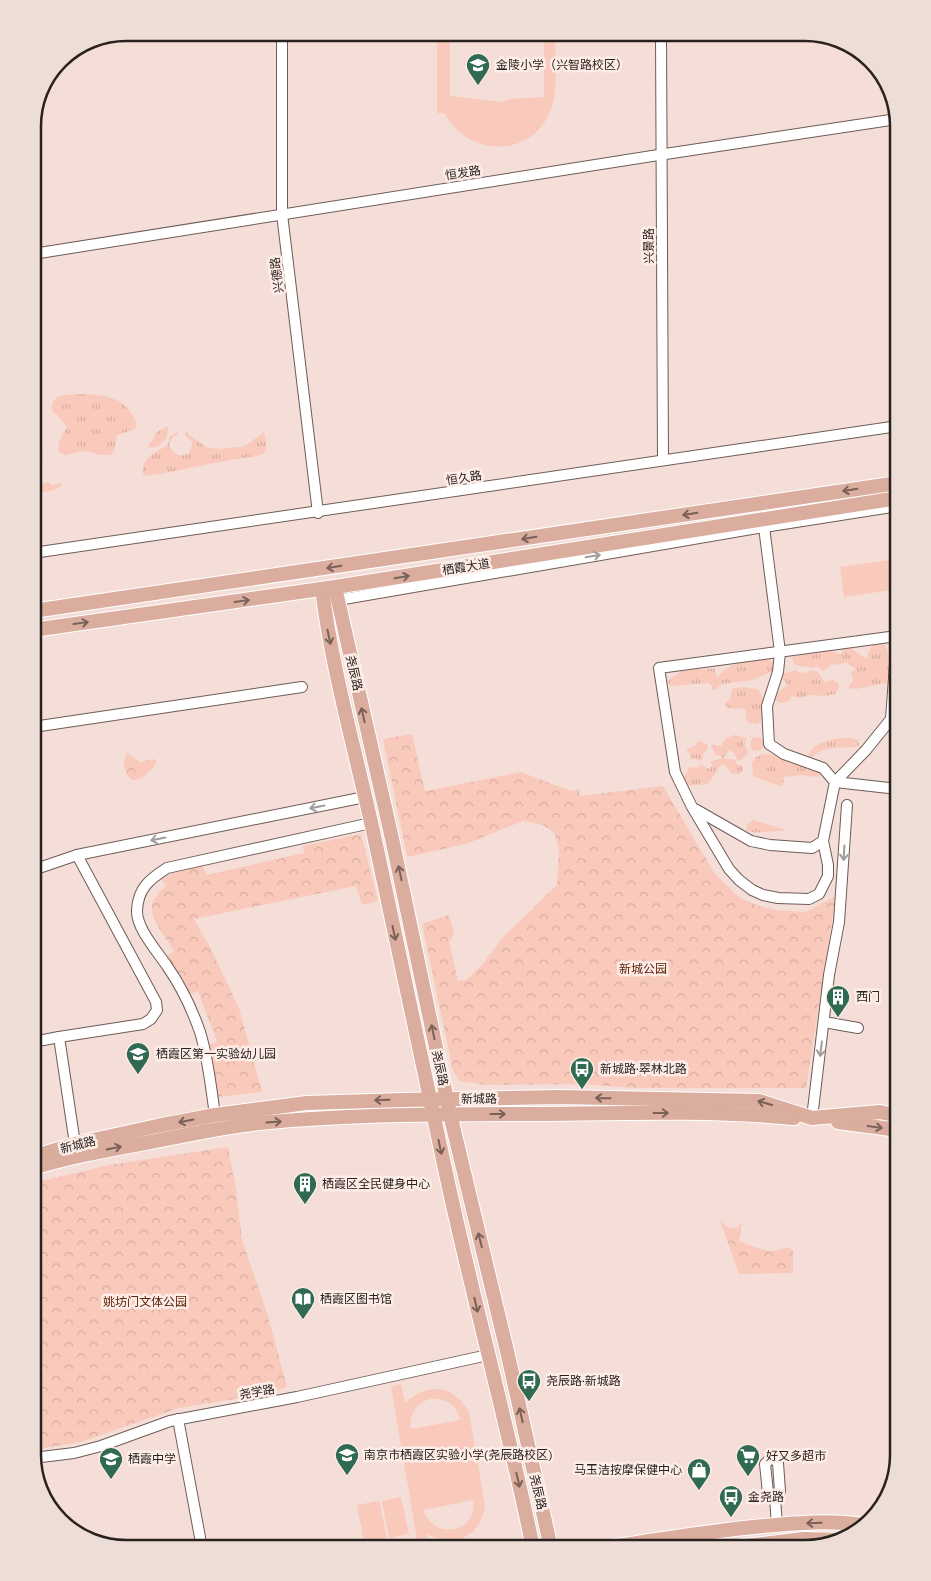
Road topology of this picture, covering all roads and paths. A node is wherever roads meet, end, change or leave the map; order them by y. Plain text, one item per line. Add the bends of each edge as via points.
1 (282, 41) edge
2 (661, 41) edge
3 (889, 120) edge
4 (662, 154) junction
5 (282, 214) junction
6 (41, 253) edge
7 (890, 427) edge
8 (663, 460) junction
9 (890, 483) edge
10 (890, 499) edge
11 (890, 507) edge
12 (318, 513) junction
13 (764, 526) junction
14 (41, 552) edge
15 (331, 592) junction
16 (41, 610) edge
17 (41, 629) edge
18 (890, 637) edge
19 (780, 652) junction
20 (302, 687) dead end
21 (890, 721) edge
22 (41, 726) edge
23 (834, 782) junction
24 (890, 788) edge
25 (365, 798) junction
26 (846, 805) dead end
27 (692, 807) junction
28 (371, 823) junction
29 (823, 841) junction
30 (77, 855) junction
31 (41, 867) edge
32 (824, 1022) junction
33 (858, 1028) dead end
34 (59, 1037) junction
35 (41, 1040) edge
36 (430, 1099) junction
37 (446, 1099) junction
38 (450, 1114) junction
39 (890, 1114) edge
40 (215, 1115) junction
41 (434, 1115) junction
42 (812, 1118) junction
43 (890, 1129) edge
44 (75, 1144) junction
45 (41, 1154) edge
46 (41, 1166) edge
47 (488, 1355) junction
48 (178, 1420) junction
49 (41, 1457) edge
50 (775, 1498) dead end
51 (854, 1524) edge
52 (777, 1525) junction
53 (816, 1539) edge
54 (200, 1540) edge
55 (531, 1540) edge
56 (549, 1540) edge
57 (659, 1540) edge
58 (789, 1540) edge

1 - 5 street, 兴德路
2 - 4 street, 兴景路
3 - 4 street, 恒发路
4 - 5 street, 恒发路
4 - 8 street, 兴景路
5 - 6 street, 恒发路
5 - 12 street, 兴德路
7 - 8 street, 恒久路
8 - 12 street, 恒久路
9 -> 16 main road, 栖霞大道
15 -> 10 main road, 栖霞大道
11 - 13 street
12 - 14 street, 恒久路
15 -> 13 street
13 - 19 street
17 -> 15 main road, 栖霞大道
15 -> 25 main road, 尧辰路 via 332,654
37 -> 15 main road, 尧辰路 via 393,843
18 - 19 street
19 - 23 street via 778,672 766,706 768,744 784,754 823,768
19 - 27 street via 659,668 675,772
20 - 22 street
21 - 23 street
23 - 24 street
23 - 29 street
25 - 28 main road, 尧辰路
25 -> 30 street
26 -> 32 street via 842,897
27 - 29 street via 751,841 812,848
27 - 29 street via 729,869 763,895 809,899 819,894 828,876
28 -> 36 main road, 尧辰路
28 - 40 street via 167,868 150,879 140,895 139,924 170,970 200,1032
30 - 31 street
30 - 34 street via 156,1002 157,1010 143,1024
32 - 33 street
32 -> 42 street
34 - 35 street
34 - 44 street
36 - 37 main road, 新城路
36 -> 40 main road, 新城路 via 307,1103
36 - 41 main road, 尧辰路
37 - 38 main road, 尧辰路
42 -> 37 main road, 新城路 via 759,1101
38 - 41 main road, 新城路
38 -> 43 main road, 新城路 via 739,1114
56 -> 38 main road, 尧辰路
39 - 42 main road, 新城路 via 880,1112
40 -> 44 main road, 新城路
46 -> 41 main road, 新城路 via 96,1152 258,1123
41 -> 47 main road, 尧辰路
44 - 45 main road, 新城路
47 - 48 street, 尧学路 via 297,1398
47 -> 55 main road, 尧辰路
48 - 49 street, 尧学路 via 164,1422 101,1446
48 - 54 street
50 - 52 street
51 -> 52 main road
52 - 57 main road
53 - 58 main road

